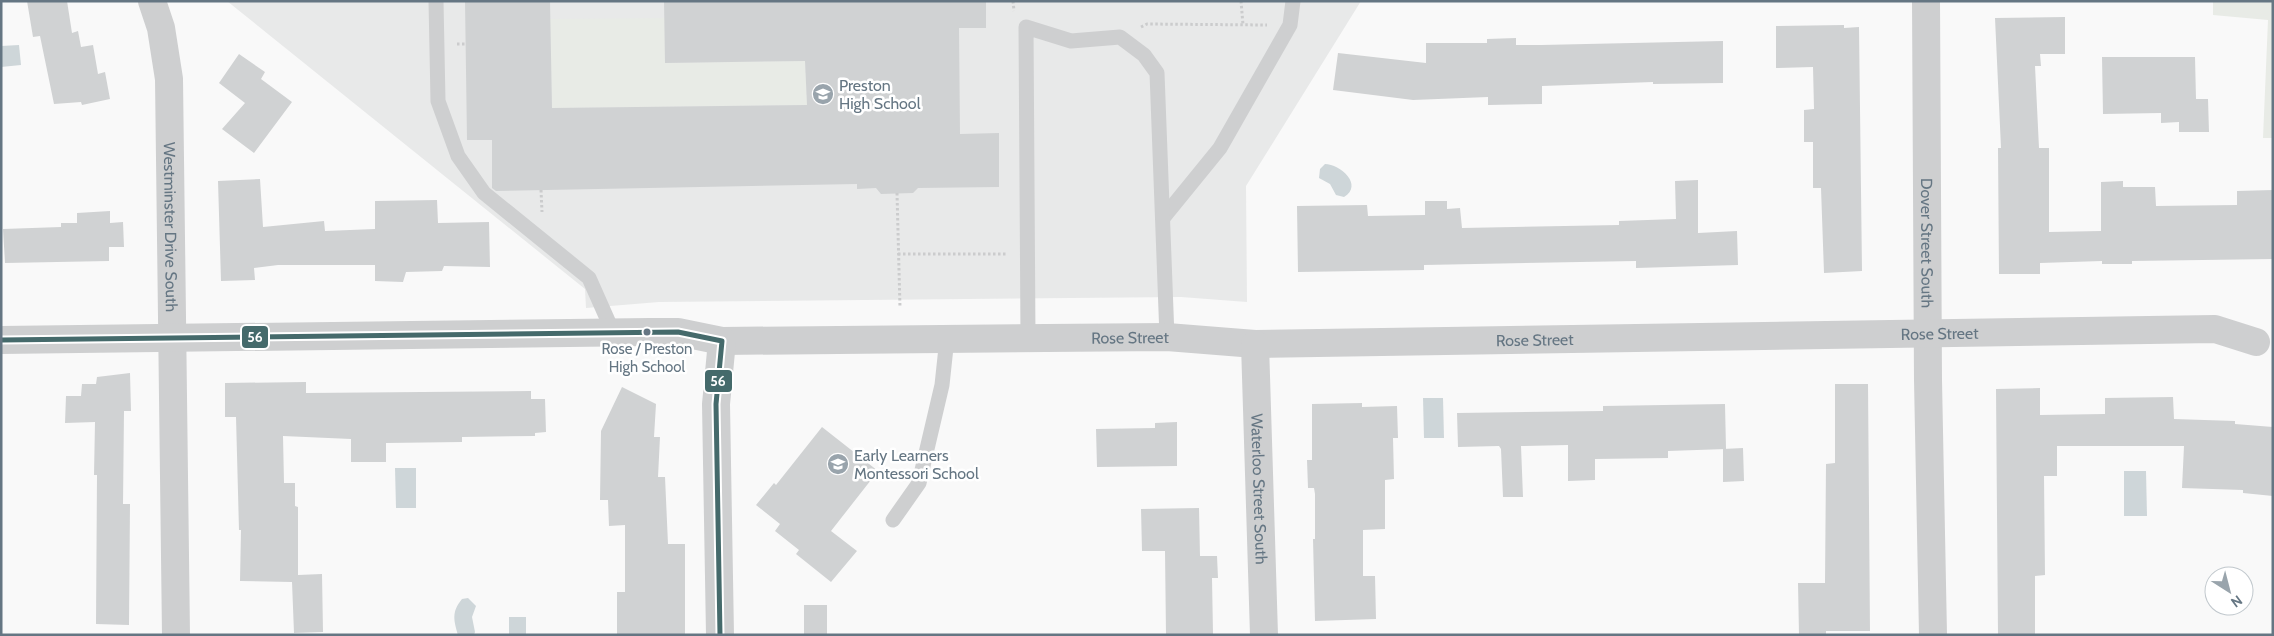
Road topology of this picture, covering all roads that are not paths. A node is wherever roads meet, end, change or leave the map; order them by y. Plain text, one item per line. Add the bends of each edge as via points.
1 (152, 1) edge
2 (436, 1) edge
3 (1293, 1) edge
4 (1926, 1) edge
5 (1163, 218) junction
6 (614, 332) junction
7 (1929, 332) junction
8 (1167, 337) junction
9 (173, 338) junction
10 (947, 338) junction
11 (1028, 338) junction
12 (1, 340) edge
13 (722, 341) junction
14 (2256, 342) dead end
15 (1255, 344) junction
16 (893, 520) dead end
17 (176, 635) edge
18 (720, 635) edge
19 (1264, 635) edge
20 (1933, 635) edge

1 - 9 street, Westminster Drive South via 161,28 169,79
2 - 6 lane via 438,101 458,156 484,193 589,278
3 - 5 lane via 1290,25 1220,148
4 - 7 street, Dover Street South
5 - 8 lane
5 - 11 lane via 1157,73 1144,55 1120,37 1071,40 1026,27
6 - 9 street, Rose Street
6 - 13 street, Rose Street via 678,332
7 - 14 street, Rose Street via 2215,329
7 - 15 street, Rose Street
7 - 20 street, Dover Street South
8 - 11 street, Rose Street
8 - 15 street, Rose Street
9 - 12 street, Rose Street
9 - 17 street, Westminster Drive South
10 - 11 street, Rose Street
10 - 13 street, Rose Street
10 - 16 lane via 942,385 919,483
13 - 18 street via 716,404
15 - 19 street, Waterloo Street South

